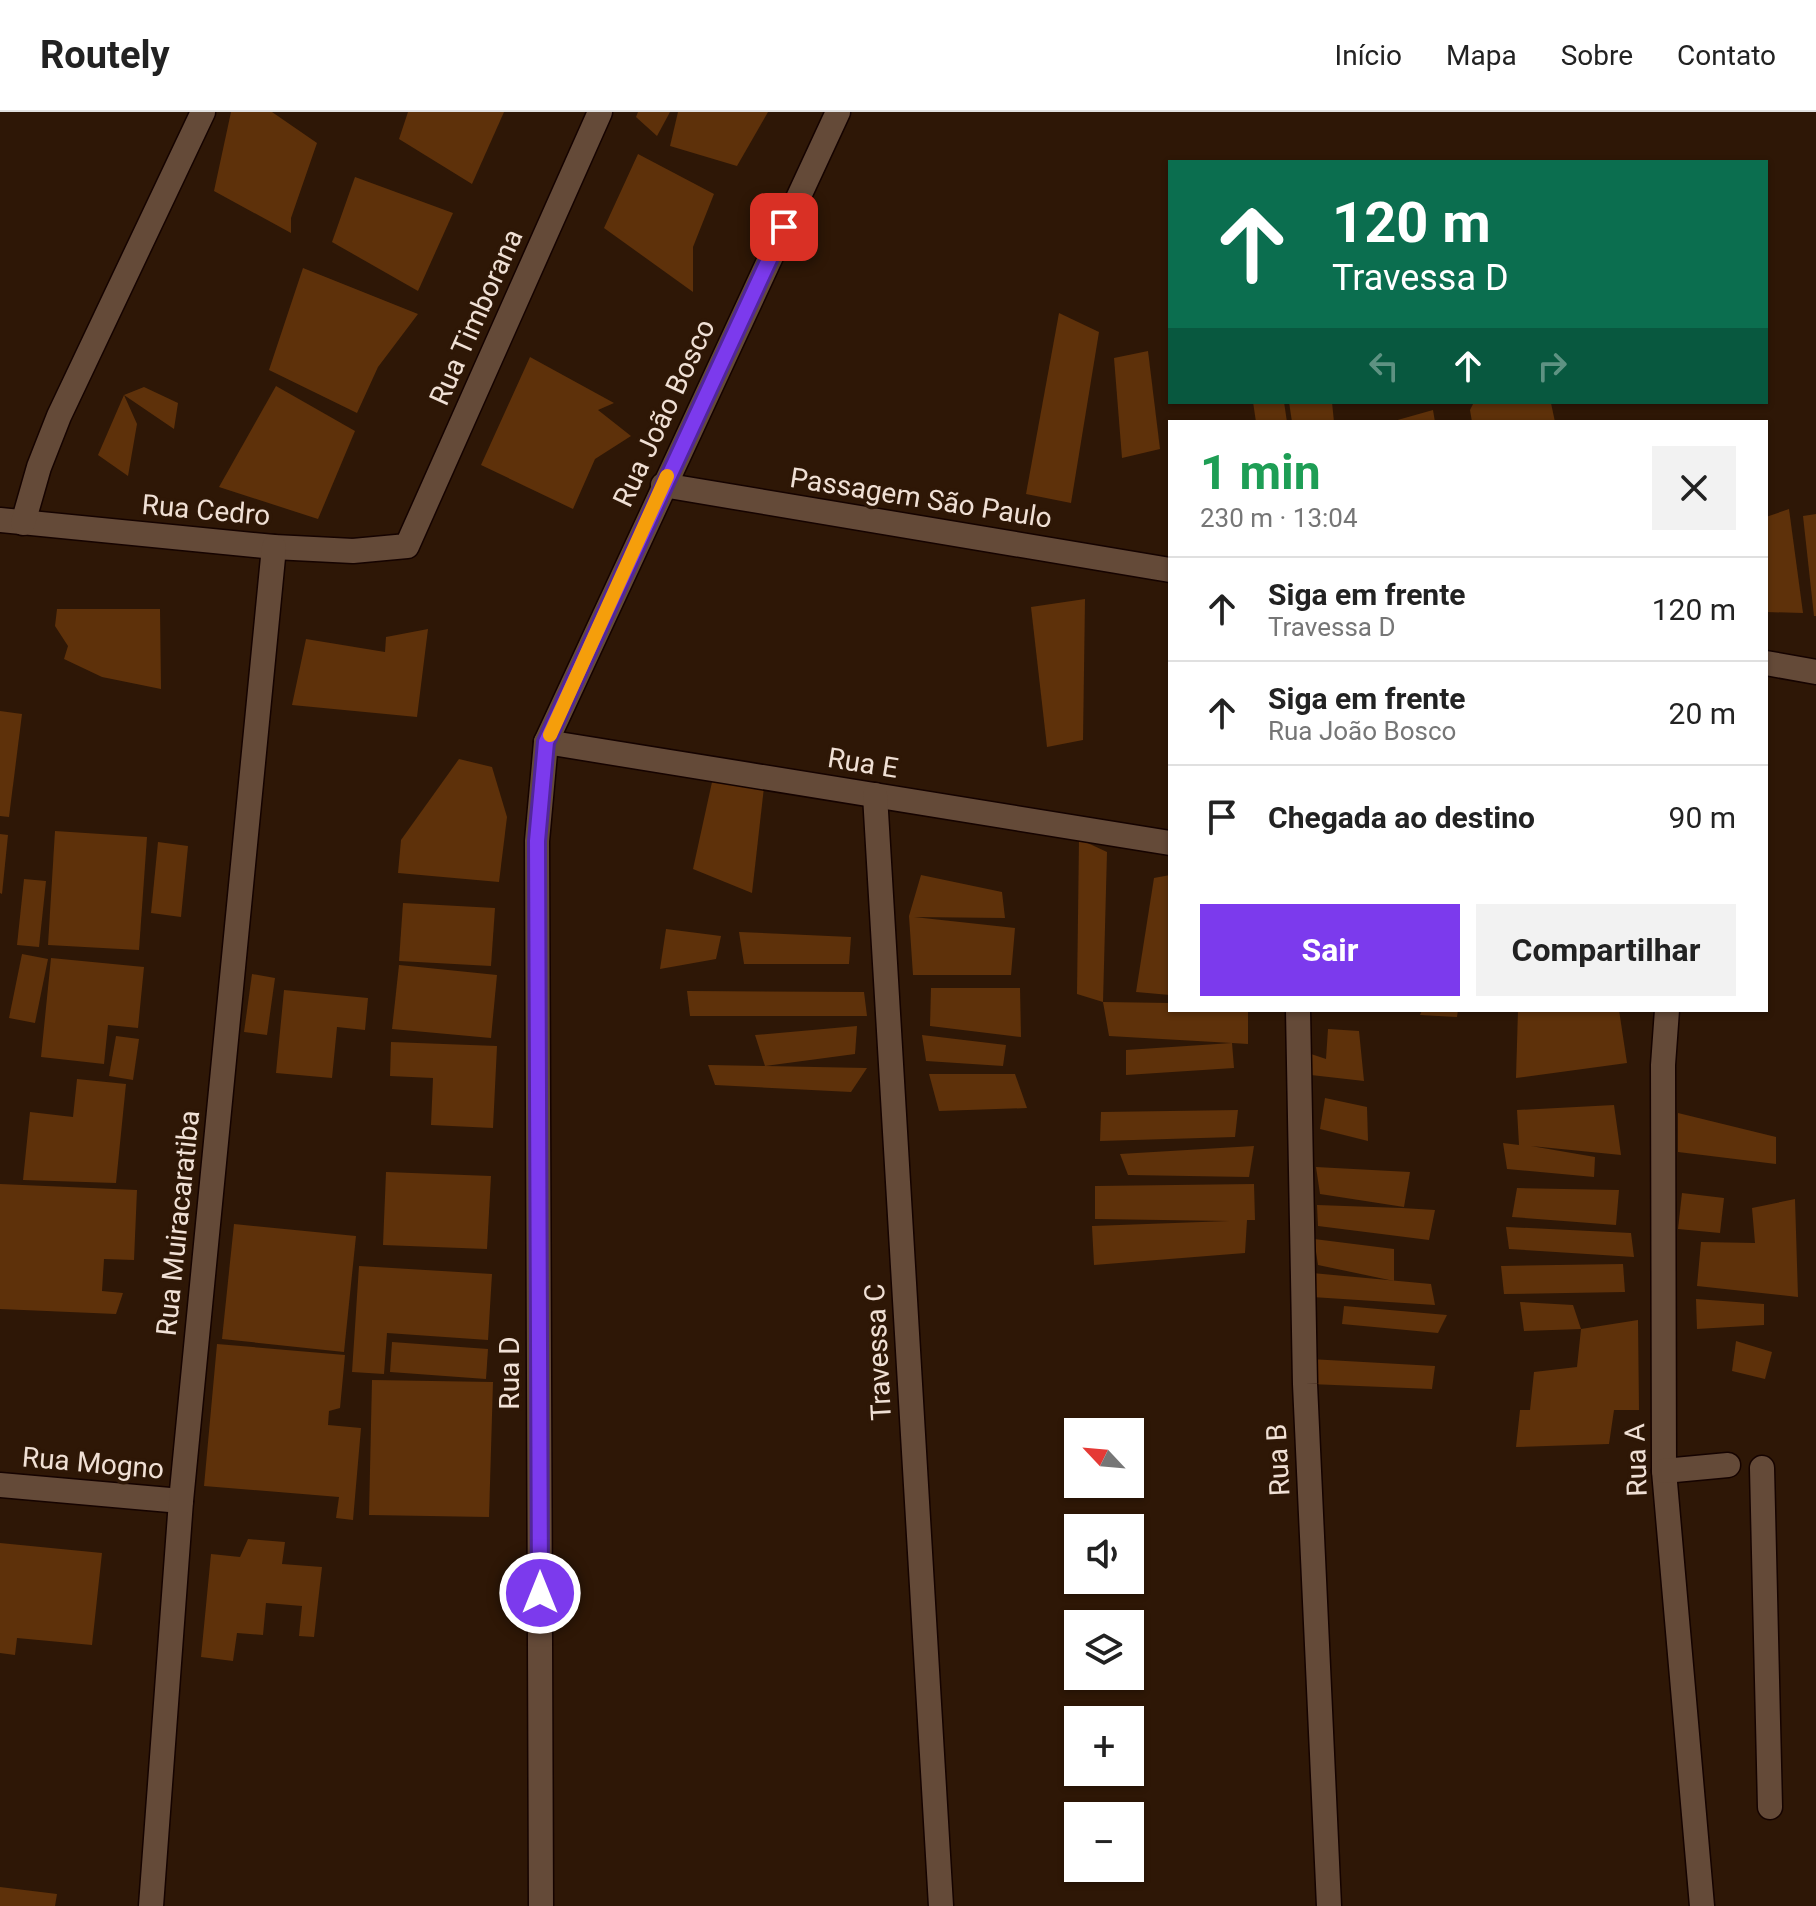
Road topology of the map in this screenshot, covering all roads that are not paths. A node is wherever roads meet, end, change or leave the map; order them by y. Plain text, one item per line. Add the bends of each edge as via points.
1 (203, 112) edge
2 (600, 112) edge
3 (838, 112) edge
4 (663, 485) junction
5 (11, 522) edge
6 (407, 546) joint
7 (274, 547) junction
8 (1168, 570) edge
9 (1768, 663) edge
10 (1816, 672) edge
11 (546, 742) junction
12 (875, 795) junction
13 (537, 841) joint
14 (1168, 843) edge
15 (1298, 1012) edge
16 (1667, 1012) edge
17 (1728, 1465) dead end
18 (1762, 1468) dead end
19 (1664, 1471) junction
20 (0, 1485) edge
21 (181, 1501) junction
22 (1770, 1807) dead end
23 (151, 1906) edge
24 (541, 1906) edge
25 (941, 1906) edge
26 (1329, 1906) edge
27 (1702, 1906) edge

1 - 5 street
2 - 6 street, Rua Timborana
3 - 4 street, Rua João Bosco
4 - 8 street, Passagem São Paulo
4 - 11 street, Rua João Bosco
5 - 7 street, Rua Cedro
6 - 7 street, Rua Cedro via 353,551
7 - 21 street, Rua Muiracaratiba
9 - 10 street
11 - 12 street, Rua E
11 - 13 street, Rua João Bosco
12 - 14 street, Rua E
12 - 25 street, Travessa C
13 - 24 street, Rua D
15 - 26 street, Rua B via 1305,1384
16 - 19 street, Rua A
17 - 19 street
18 - 22 street
19 - 27 street, Rua A
20 - 21 street, Rua Mogno
21 - 23 street, Rua Muiracaratiba

